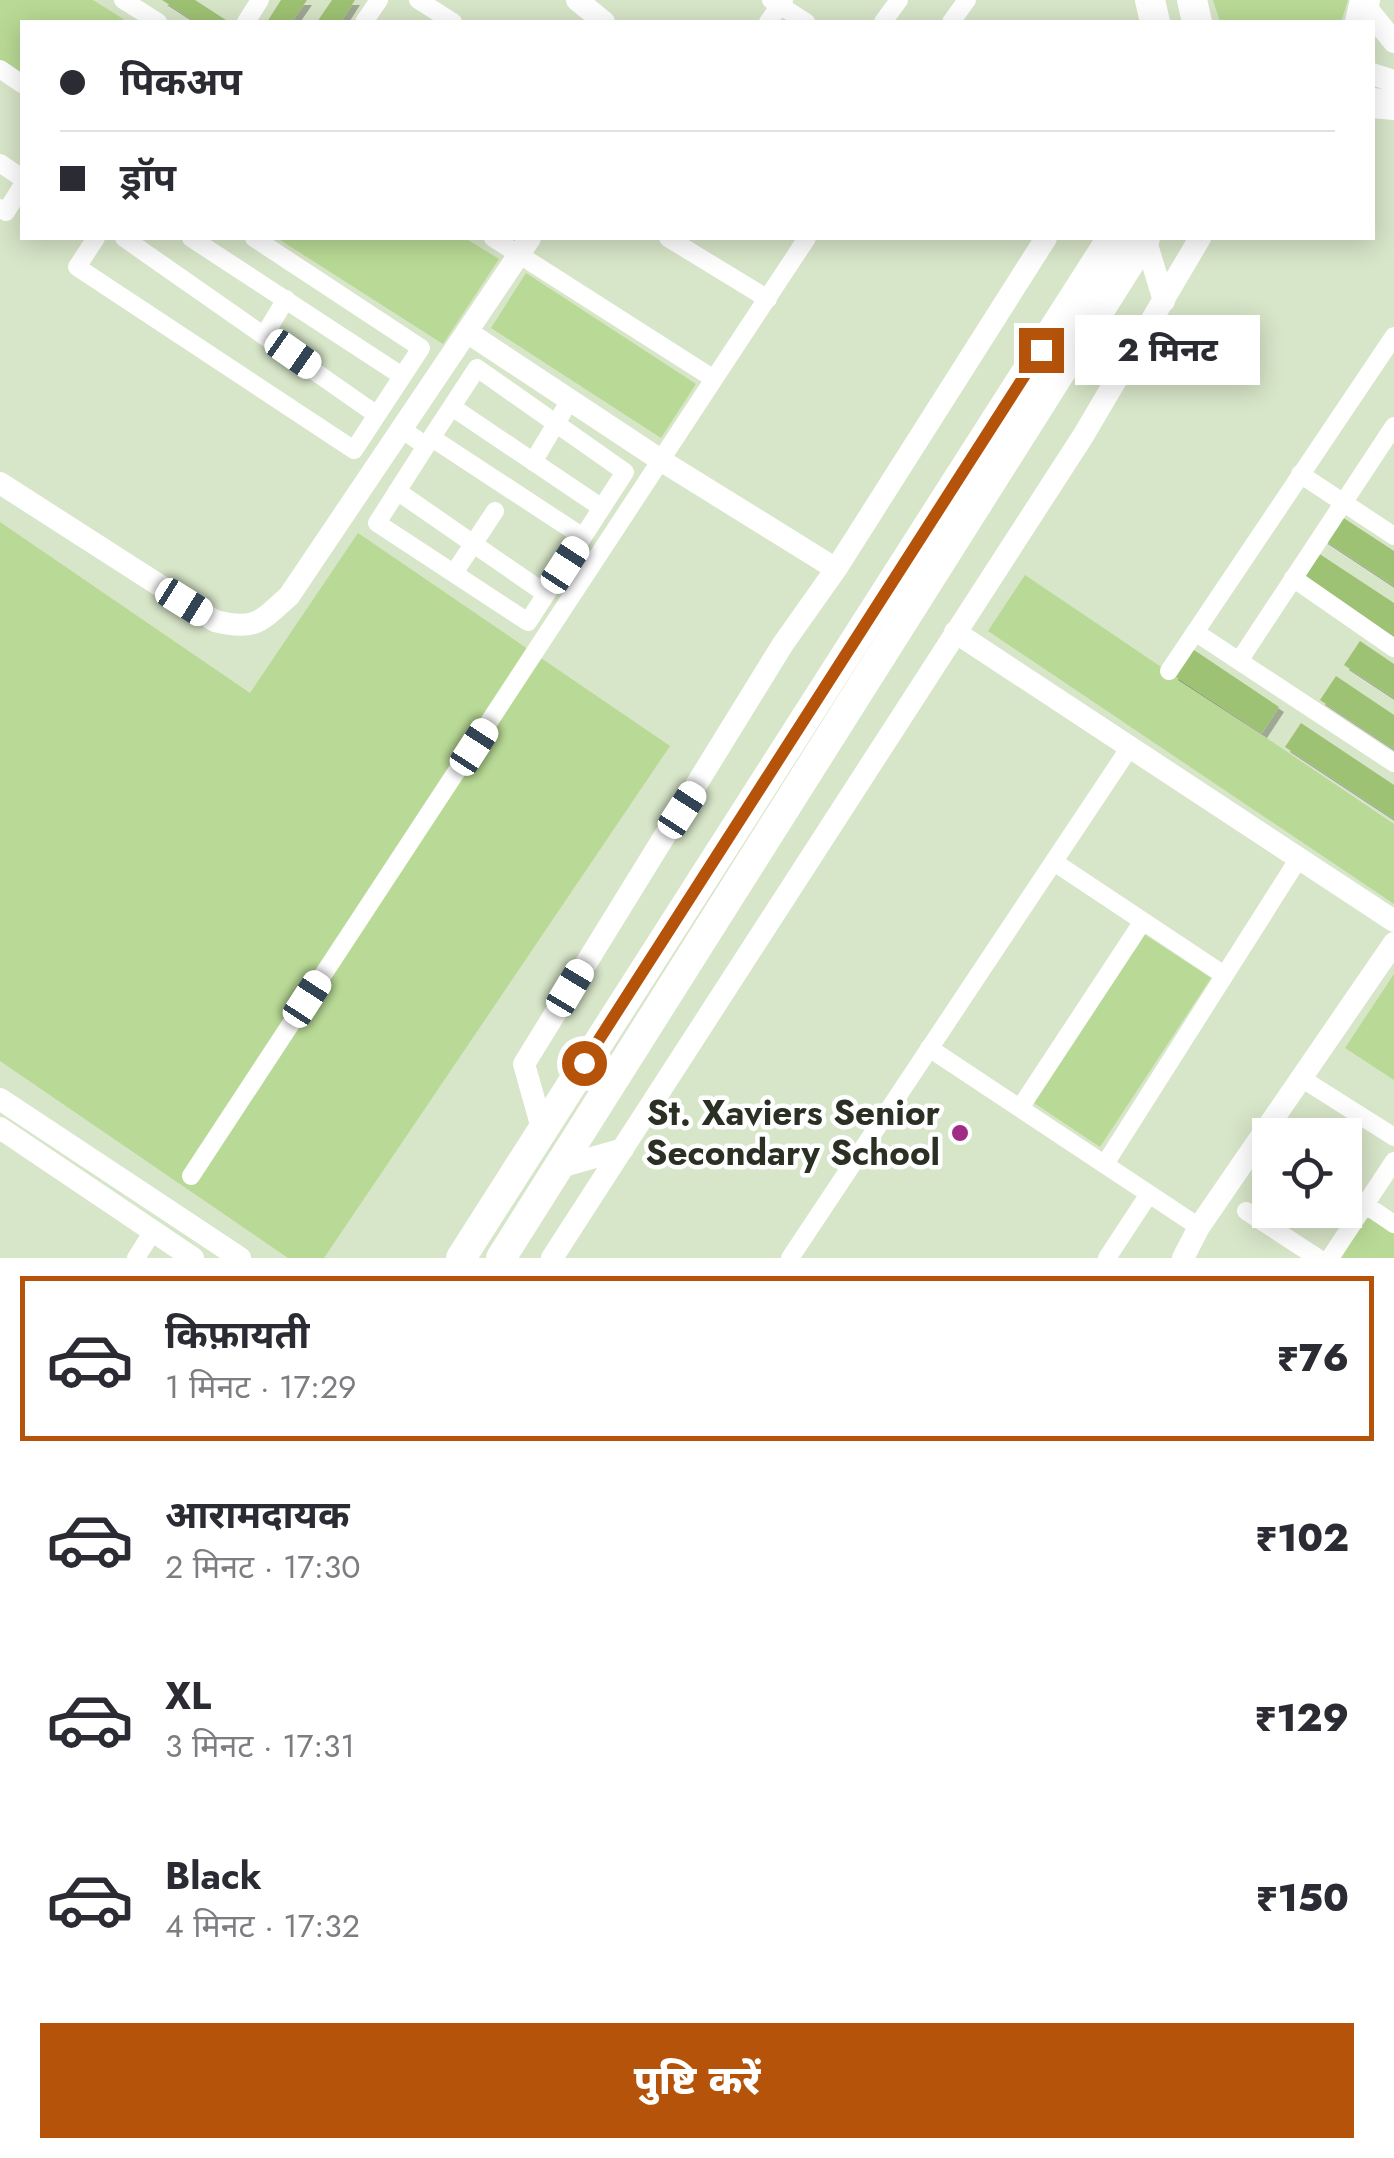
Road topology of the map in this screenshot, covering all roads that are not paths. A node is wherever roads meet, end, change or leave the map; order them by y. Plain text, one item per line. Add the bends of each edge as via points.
1 (123, 0) edge
2 (418, 0) edge
3 (577, 0) edge
4 (900, 0) edge
5 (778, 2) edge
6 (155, 20) edge
7 (450, 20) edge
8 (602, 20) edge
9 (803, 20) edge
10 (885, 20) edge
11 (1375, 22) edge
12 (1394, 42) edge
13 (20, 189) edge
14 (12, 210) edge
15 (95, 240) edge
16 (127, 240) edge
17 (194, 240) edge
18 (257, 240) edge
19 (671, 240) edge
20 (807, 240) edge
21 (1045, 240) edge
22 (1111, 240) edge
23 (1144, 240) edge
24 (1146, 240) edge
25 (1199, 240) edge
26 (525, 246) edge
27 (286, 299) junction
28 (768, 299) junction
29 (1164, 301) junction
30 (467, 332) junction
31 (265, 334) junction
32 (1394, 336) edge
33 (402, 376) junction
34 (714, 379) junction
35 (570, 400) junction
36 (381, 408) junction
37 (452, 408) junction
38 (556, 423) junction
39 (406, 424) junction
40 (1394, 426) edge
41 (429, 442) junction
42 (508, 445) junction
43 (662, 461) junction
44 (533, 462) junction
45 (1300, 474) junction
46 (489, 475) junction
47 (0, 483) edge
48 (397, 491) junction
49 (1343, 502) junction
50 (602, 508) junction
51 (495, 510) dead end
52 (583, 536) junction
53 (1394, 536) edge
54 (472, 546) junction
55 (836, 569) junction
56 (454, 574) junction
57 (1293, 578) junction
58 (546, 594) junction
59 (955, 632) junction
60 (1195, 632) junction
61 (1394, 648) edge
62 (1239, 661) junction
63 (1169, 671) dead end
64 (1130, 748) junction
65 (1394, 764) edge
66 (1299, 858) junction
67 (1054, 862) junction
68 (1143, 921) junction
69 (1394, 921) edge
70 (1394, 943) edge
71 (1224, 975) junction
72 (929, 1048) junction
73 (1301, 1078) junction
74 (0, 1099) edge
75 (1020, 1108) junction
76 (0, 1128) edge
77 (542, 1128) junction
78 (1394, 1137) edge
79 (622, 1149) junction
80 (1394, 1161) edge
81 (1105, 1164) junction
82 (557, 1168) junction
83 (191, 1176) dead end
84 (1149, 1194) junction
85 (1362, 1202) edge
86 (1366, 1204) junction
87 (1246, 1211) dead end
88 (483, 1223) junction
89 (1394, 1224) edge
90 (1199, 1227) junction
91 (168, 1244) edge
92 (506, 1252) edge
93 (136, 1258) edge
94 (193, 1258) edge
95 (240, 1258) edge
96 (446, 1258) edge
97 (462, 1258) edge
98 (552, 1258) edge
99 (790, 1258) edge
100 (1106, 1258) edge
101 (1183, 1258) edge
102 (1318, 1258) edge
103 (1330, 1258) edge

1 - 6 street
2 - 7 street
3 - 8 street
4 - 10 street
5 - 9 street
11 - 12 street
13 - 14 street via 6,212
15 - 36 street via 77,266 354,450
16 - 31 street
17 - 27 street
18 - 33 street via 421,348
19 - 28 street
20 - 28 street
21 - 55 street
22 - 77 highway
23 - 82 highway
24 - 29 street
25 - 29 street
26 - 30 street
26 - 34 street
27 - 31 street
27 - 33 street
28 - 34 street
29 - 59 street
30 - 35 street
30 - 39 street
31 - 36 street
32 - 45 street
33 - 36 street
34 - 43 street
35 - 38 street
35 - 43 street
36 - 39 street
37 - 38 street via 477,368
37 - 41 street
37 - 42 street
38 - 44 street
38 - 50 street via 625,472
39 - 41 street
39 - 47 street via 290,596 242,628 215,621
40 - 49 street
41 - 46 street
41 - 48 street
42 - 44 street
42 - 46 street
43 - 55 street
43 - 83 street
44 - 50 street
45 - 49 street
45 - 60 street
46 - 52 street
48 - 54 street
48 - 56 street via 376,523
49 - 53 street
49 - 57 street
50 - 52 street
51 - 54 street
52 - 58 street
54 - 56 street
54 - 58 street
55 - 77 street via 524,1064
56 - 58 street via 528,622
57 - 61 street
57 - 62 street
59 - 64 street
59 - 79 street
60 - 62 street
60 - 63 street
62 - 65 street
64 - 66 street
64 - 67 street
66 - 69 street
66 - 71 street
67 - 68 street
67 - 72 street
68 - 71 street
68 - 75 street
70 - 73 street
71 - 81 street
72 - 75 street
72 - 99 street
73 - 78 street
73 - 90 street
74 - 95 street
75 - 81 street
76 - 91 street
77 - 88 highway
79 - 82 street
79 - 98 street
80 - 86 street
81 - 84 street
82 - 92 highway
84 - 90 street
84 - 100 street
85 - 86 street
86 - 89 street
86 - 103 street
87 - 102 street
88 - 96 street
88 - 97 highway
90 - 101 street
91 - 93 street
91 - 94 street

